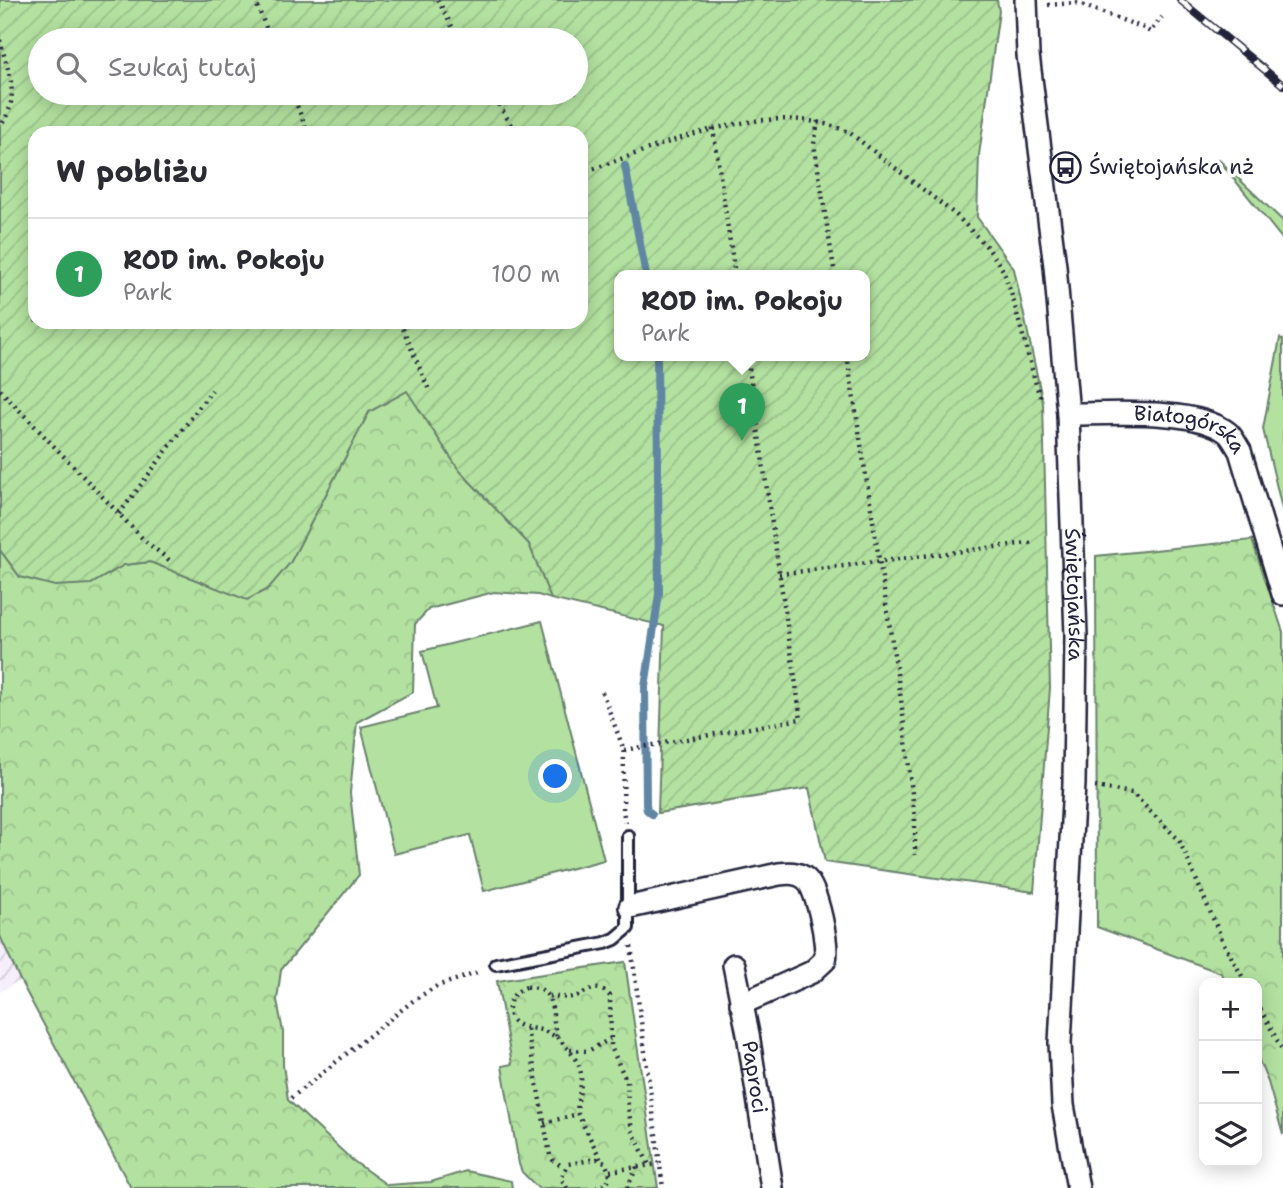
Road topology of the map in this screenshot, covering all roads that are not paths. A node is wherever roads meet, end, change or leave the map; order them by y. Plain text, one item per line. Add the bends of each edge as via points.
1 (1035, 3) edge
2 (1068, 414) junction
3 (1283, 594) edge
4 (628, 836) road end
5 (630, 906) junction
6 (496, 964) road end
7 (734, 965) dead end
8 (741, 1004) junction
9 (772, 1188) edge
10 (1078, 1188) edge

1 - 2 street, Świętojańska via 1028,55
2 - 3 street, Białogórska via 1192,418 1230,434 1240,451
2 - 10 street, Świętojańska via 1076,635 1074,784 1060,1043 1063,1105
4 - 5 lane
5 - 6 lane via 628,928 615,939
5 - 8 street via 779,874 807,879 827,945 825,960 812,972
7 - 8 street, Paproci
8 - 9 street, Paproci

